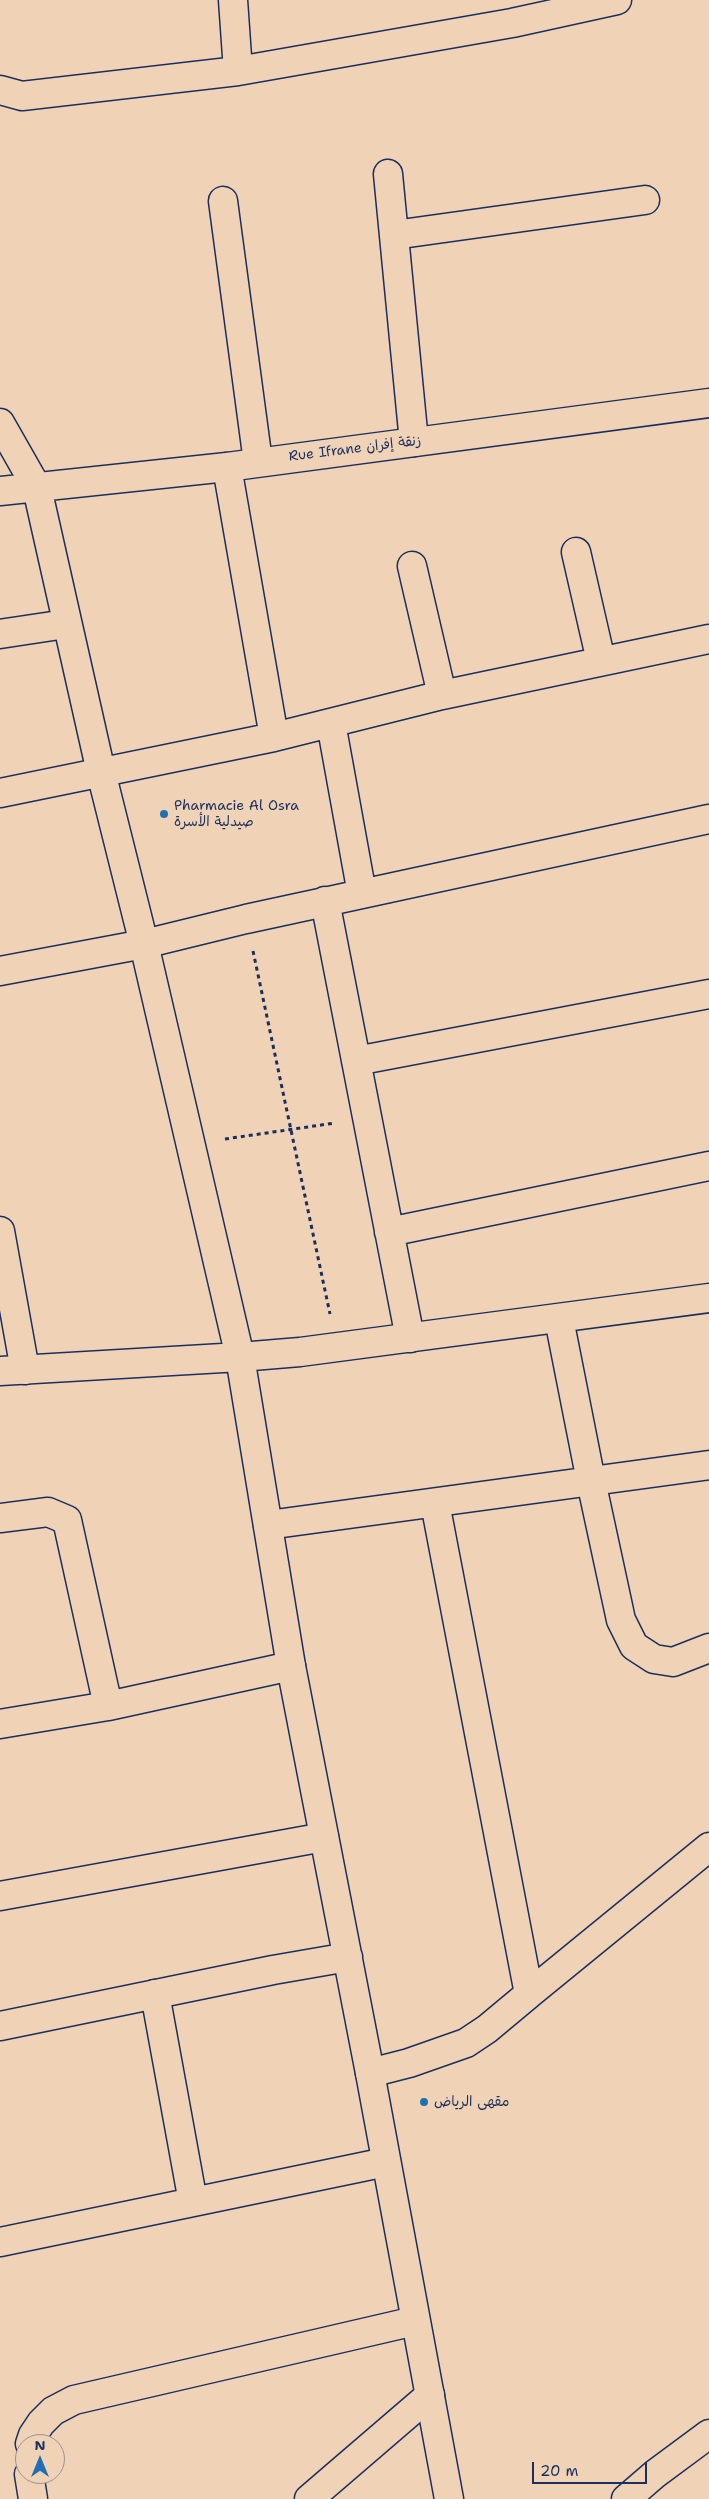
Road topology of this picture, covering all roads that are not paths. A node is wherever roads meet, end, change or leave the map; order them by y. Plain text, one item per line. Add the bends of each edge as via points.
1 (232, 0) edge
2 (617, 0) edge
3 (514, 12) edge
4 (238, 70) junction
5 (0, 90) edge
6 (388, 174) dead end
7 (645, 200) dead end
8 (223, 201) dead end
9 (394, 235) junction
10 (709, 403) edge
11 (0, 423) edge
12 (414, 442) junction
13 (258, 462) junction
14 (227, 467) junction
15 (37, 488) junction
16 (0, 491) edge
17 (576, 552) dead end
18 (412, 566) dead end
19 (66, 624) junction
20 (0, 634) edge
21 (709, 639) edge
22 (601, 661) junction
23 (442, 695) junction
24 (331, 723) junction
25 (274, 736) junction
26 (101, 772) junction
27 (0, 793) edge
28 (709, 819) edge
29 (362, 894) junction
30 (325, 902) junction
31 (144, 944) junction
32 (0, 971) edge
33 (709, 994) edge
34 (356, 1061) junction
35 (709, 1166) edge
36 (0, 1231) edge
37 (390, 1232) junction
38 (709, 1298) edge
39 (559, 1319) junction
40 (410, 1338) junction
41 (240, 1357) junction
42 (12, 1371) edge
43 (709, 1465) edge
44 (591, 1481) junction
45 (435, 1503) junction
46 (0, 1518) edge
47 (268, 1526) junction
48 (708, 1650) edge
49 (291, 1666) junction
50 (108, 1706) junction
51 (0, 1724) edge
52 (324, 1837) junction
53 (709, 1847) edge
54 (0, 1896) edge
55 (348, 1957) junction
56 (155, 1994) junction
57 (528, 1994) junction
58 (0, 2026) edge
59 (370, 2073) junction
60 (386, 2162) junction
61 (193, 2202) junction
62 (0, 2242) edge
63 (416, 2321) junction
64 (430, 2395) junction
65 (34, 2434) edge
66 (709, 2434) edge
67 (31, 2484) edge
68 (33, 2499) edge
69 (310, 2499) edge
70 (449, 2499) edge
71 (626, 2499) edge

1 - 4 street
2 - 3 street
3 - 4 street
4 - 5 street via 22,96
6 - 9 street
7 - 9 street
8 - 13 street
9 - 12 street
10 - 12 street, Rue Ifrane زنقة إفران
11 - 15 street
12 - 13 street, Rue Ifrane زنقة إفران
13 - 14 street, Rue Ifrane زنقة إفران
14 - 15 street, Rue Ifrane زنقة إفران
14 - 25 street
15 - 16 street, Rue Ifrane زنقة إفران
15 - 19 street
17 - 22 street
18 - 23 street
19 - 20 street
19 - 26 street
21 - 22 street
22 - 23 street
23 - 24 street
24 - 25 street
24 - 29 street
25 - 26 street
26 - 27 street
26 - 31 street
28 - 29 street
29 - 30 street
30 - 31 street
30 - 34 street
31 - 32 street
31 - 41 street
33 - 34 street
34 - 37 street
35 - 37 street
36 - 42 street
37 - 40 street
38 - 39 street
39 - 40 street
39 - 44 street
40 - 41 street
41 - 42 street
41 - 47 street
43 - 44 street
44 - 45 street
44 - 48 street via 622,1620 634,1646 654,1659 673,1662
45 - 47 street
45 - 57 street
46 - 50 street via 48,1512 67,1520
47 - 49 street
49 - 50 street
49 - 52 street
50 - 51 street
52 - 54 street
52 - 55 street
53 - 57 street
55 - 56 street
55 - 59 street
56 - 58 street
56 - 61 street
57 - 59 street via 487,2029 466,2042
59 - 60 street
60 - 61 street
60 - 63 street
61 - 62 street
63 - 64 street
63 - 65 street via 74,2400 53,2411
64 - 69 street
64 - 70 street
66 - 71 street
67 - 68 street

